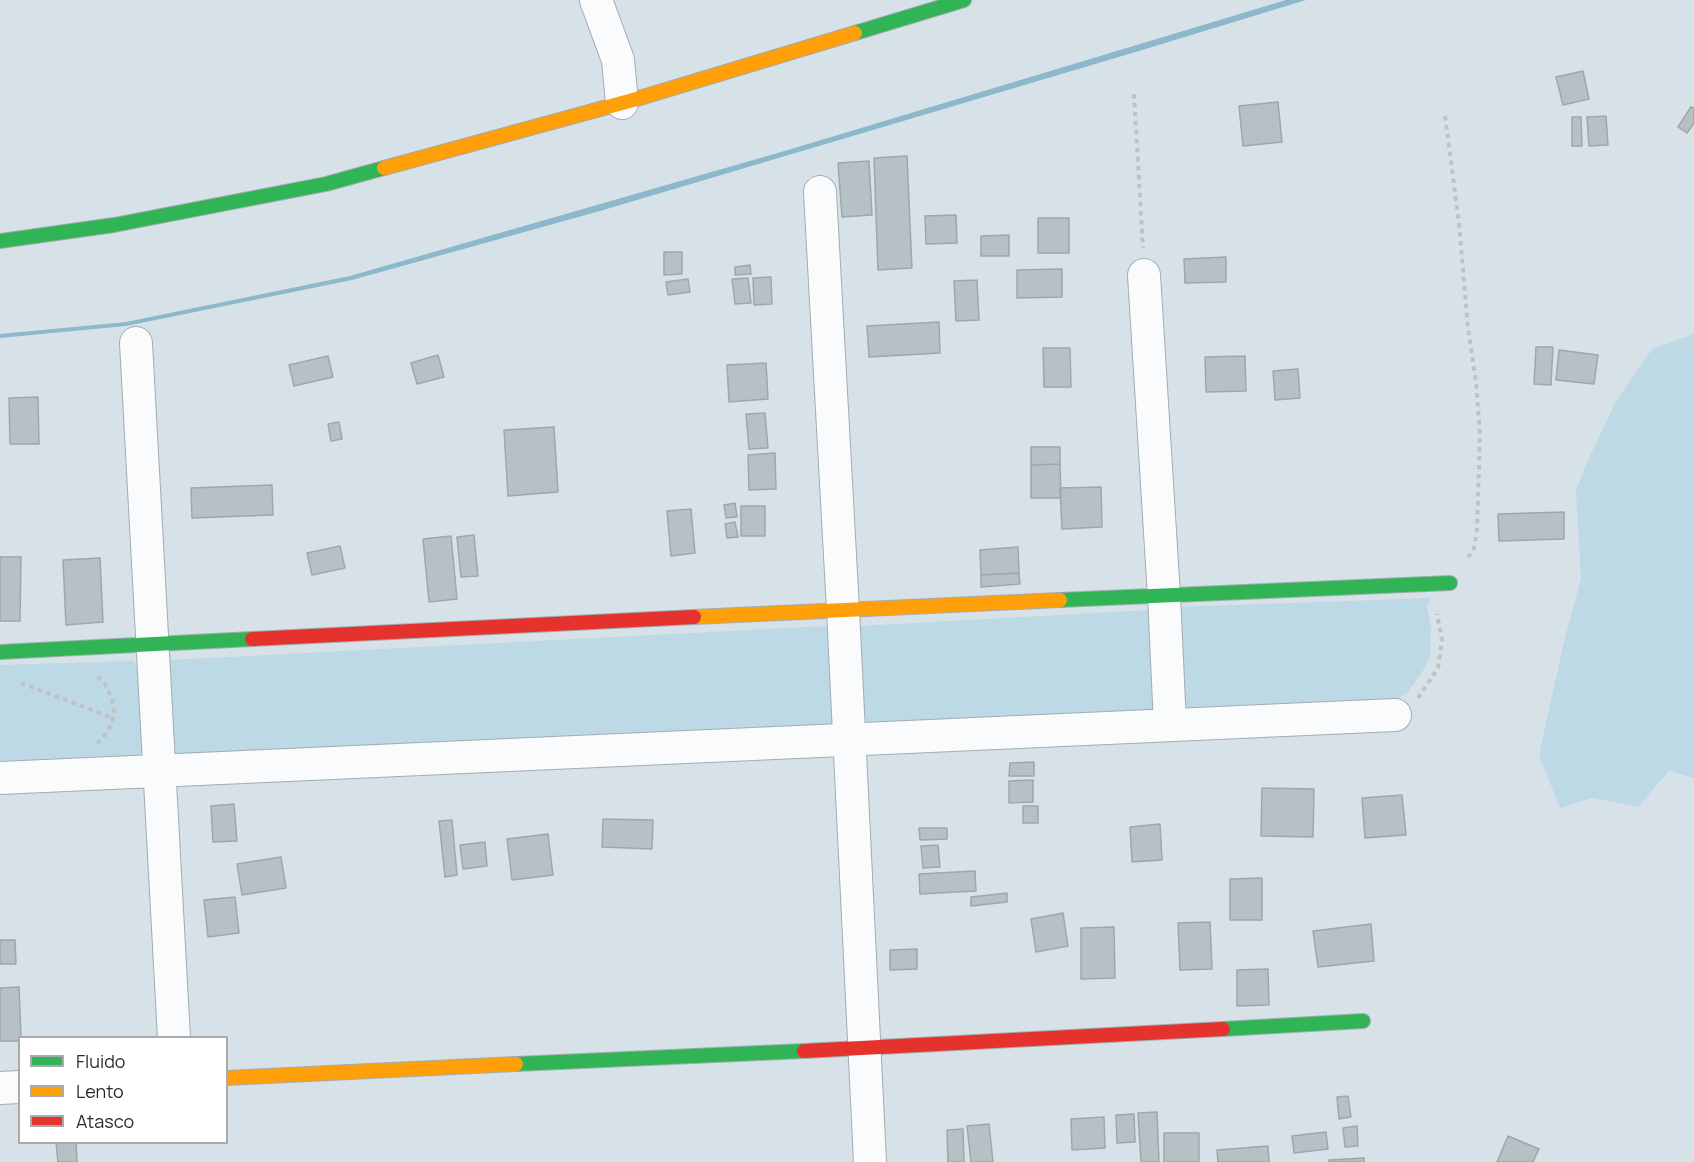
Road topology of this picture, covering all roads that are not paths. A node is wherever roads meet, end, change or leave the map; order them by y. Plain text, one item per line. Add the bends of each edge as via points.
1 (596, 0) edge
2 (964, 0) edge
3 (622, 103) junction
4 (820, 192) dead end
5 (0, 241) edge
6 (1144, 275) road end
7 (136, 343) dead end
8 (1450, 583) road end
9 (1164, 596) junction
10 (843, 610) junction
11 (152, 644) junction
12 (0, 652) edge
13 (1395, 715) road end
14 (1170, 724) junction
15 (849, 739) junction
16 (159, 771) junction
17 (0, 778) edge
18 (1363, 1021) dead end
19 (174, 1036) edge
20 (864, 1048) junction
21 (228, 1078) edge
22 (0, 1088) edge
23 (18, 1088) edge
24 (870, 1162) edge

1 - 3 street via 618,60
2 - 3 street
3 - 5 street via 326,184 114,225
4 - 10 street
6 - 9 street
7 - 11 street
8 - 9 street
9 - 10 street
9 - 14 street
10 - 11 street
10 - 15 street
11 - 12 street
11 - 16 street
13 - 14 street
14 - 15 street
15 - 16 street
15 - 20 street
16 - 17 street
16 - 19 street
18 - 20 street
20 - 21 street
20 - 24 street
22 - 23 street

